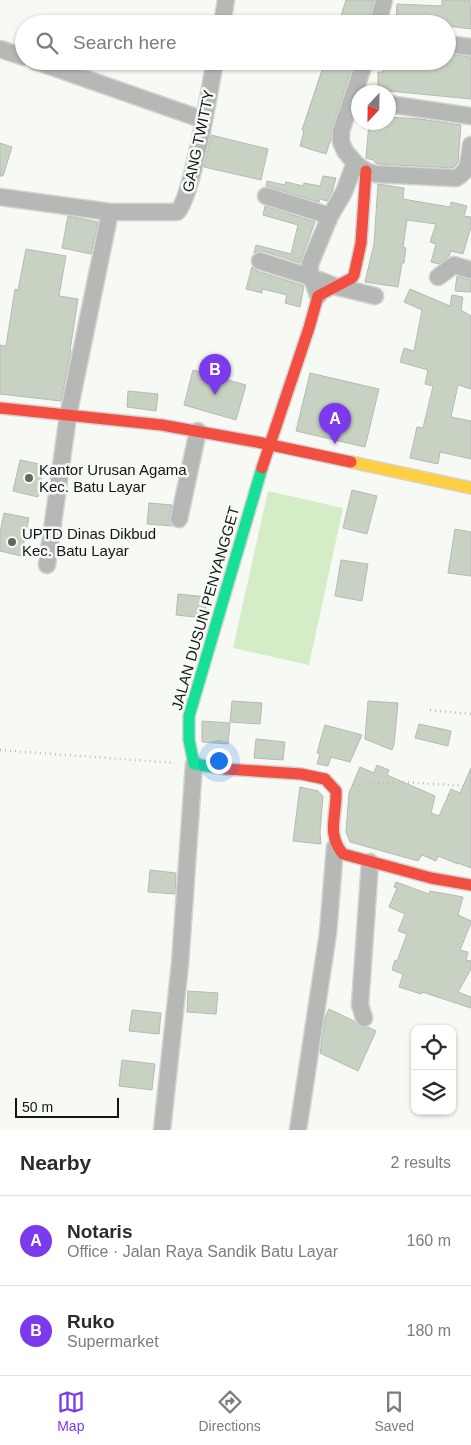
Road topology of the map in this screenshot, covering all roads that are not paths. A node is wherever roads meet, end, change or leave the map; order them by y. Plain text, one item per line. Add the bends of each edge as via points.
1 (226, 0) edge
2 (384, 0) edge
3 (224, 15) edge
4 (380, 15) edge
5 (456, 45) edge
6 (471, 47) edge
7 (0, 49) edge
8 (15, 54) edge
9 (61, 70) edge
10 (213, 70) edge
11 (363, 70) edge
12 (359, 85) edge
13 (396, 105) edge
14 (351, 109) edge
15 (471, 116) edge
16 (204, 120) junction
17 (471, 145) edge
18 (360, 167) junction
19 (266, 196) dead end
20 (0, 197) edge
21 (110, 212) junction
22 (330, 216) junction
23 (260, 261) dead end
24 (471, 270) edge
25 (438, 277) dead end
26 (312, 278) junction
27 (334, 286) junction
28 (318, 296) junction
29 (376, 296) dead end
30 (0, 408) edge
31 (68, 416) junction
32 (198, 431) junction
33 (269, 444) junction
34 (471, 488) edge
35 (179, 518) dead end
36 (46, 564) dead end
37 (194, 764) junction
38 (335, 847) junction
39 (370, 862) junction
40 (471, 884) edge
41 (364, 1018) dead end
42 (162, 1130) edge
43 (298, 1130) edge

1 - 3 street
2 - 4 street
5 - 6 street
7 - 8 street
9 - 16 street
10 - 16 street, GANG TWITTY
11 - 12 street
13 - 15 street
14 - 18 street via 340,138 343,148
16 - 21 street, GANG TWITTY via 192,172 178,212
17 - 18 street via 468,167 456,178 382,175
18 - 22 street
18 - 27 street via 361,243 354,275
19 - 22 street
20 - 21 street, GANG TWITTY
21 - 31 street
22 - 26 street via 310,264
23 - 26 street
24 - 25 street via 454,266
26 - 27 street
26 - 28 street
27 - 28 street
27 - 29 street
28 - 33 street, JALAN DUSUN PENYANGGET
30 - 31 street
31 - 32 street via 126,420
31 - 36 street
32 - 33 street
32 - 35 street
33 - 34 street
33 - 37 street, JALAN DUSUN PENYANGGET via 188,716 189,750
37 - 38 street via 325,779 337,797 332,838
37 - 42 street via 180,964
38 - 39 street via 342,854
38 - 43 street via 328,933
39 - 40 street via 430,878
39 - 41 street via 360,1005

